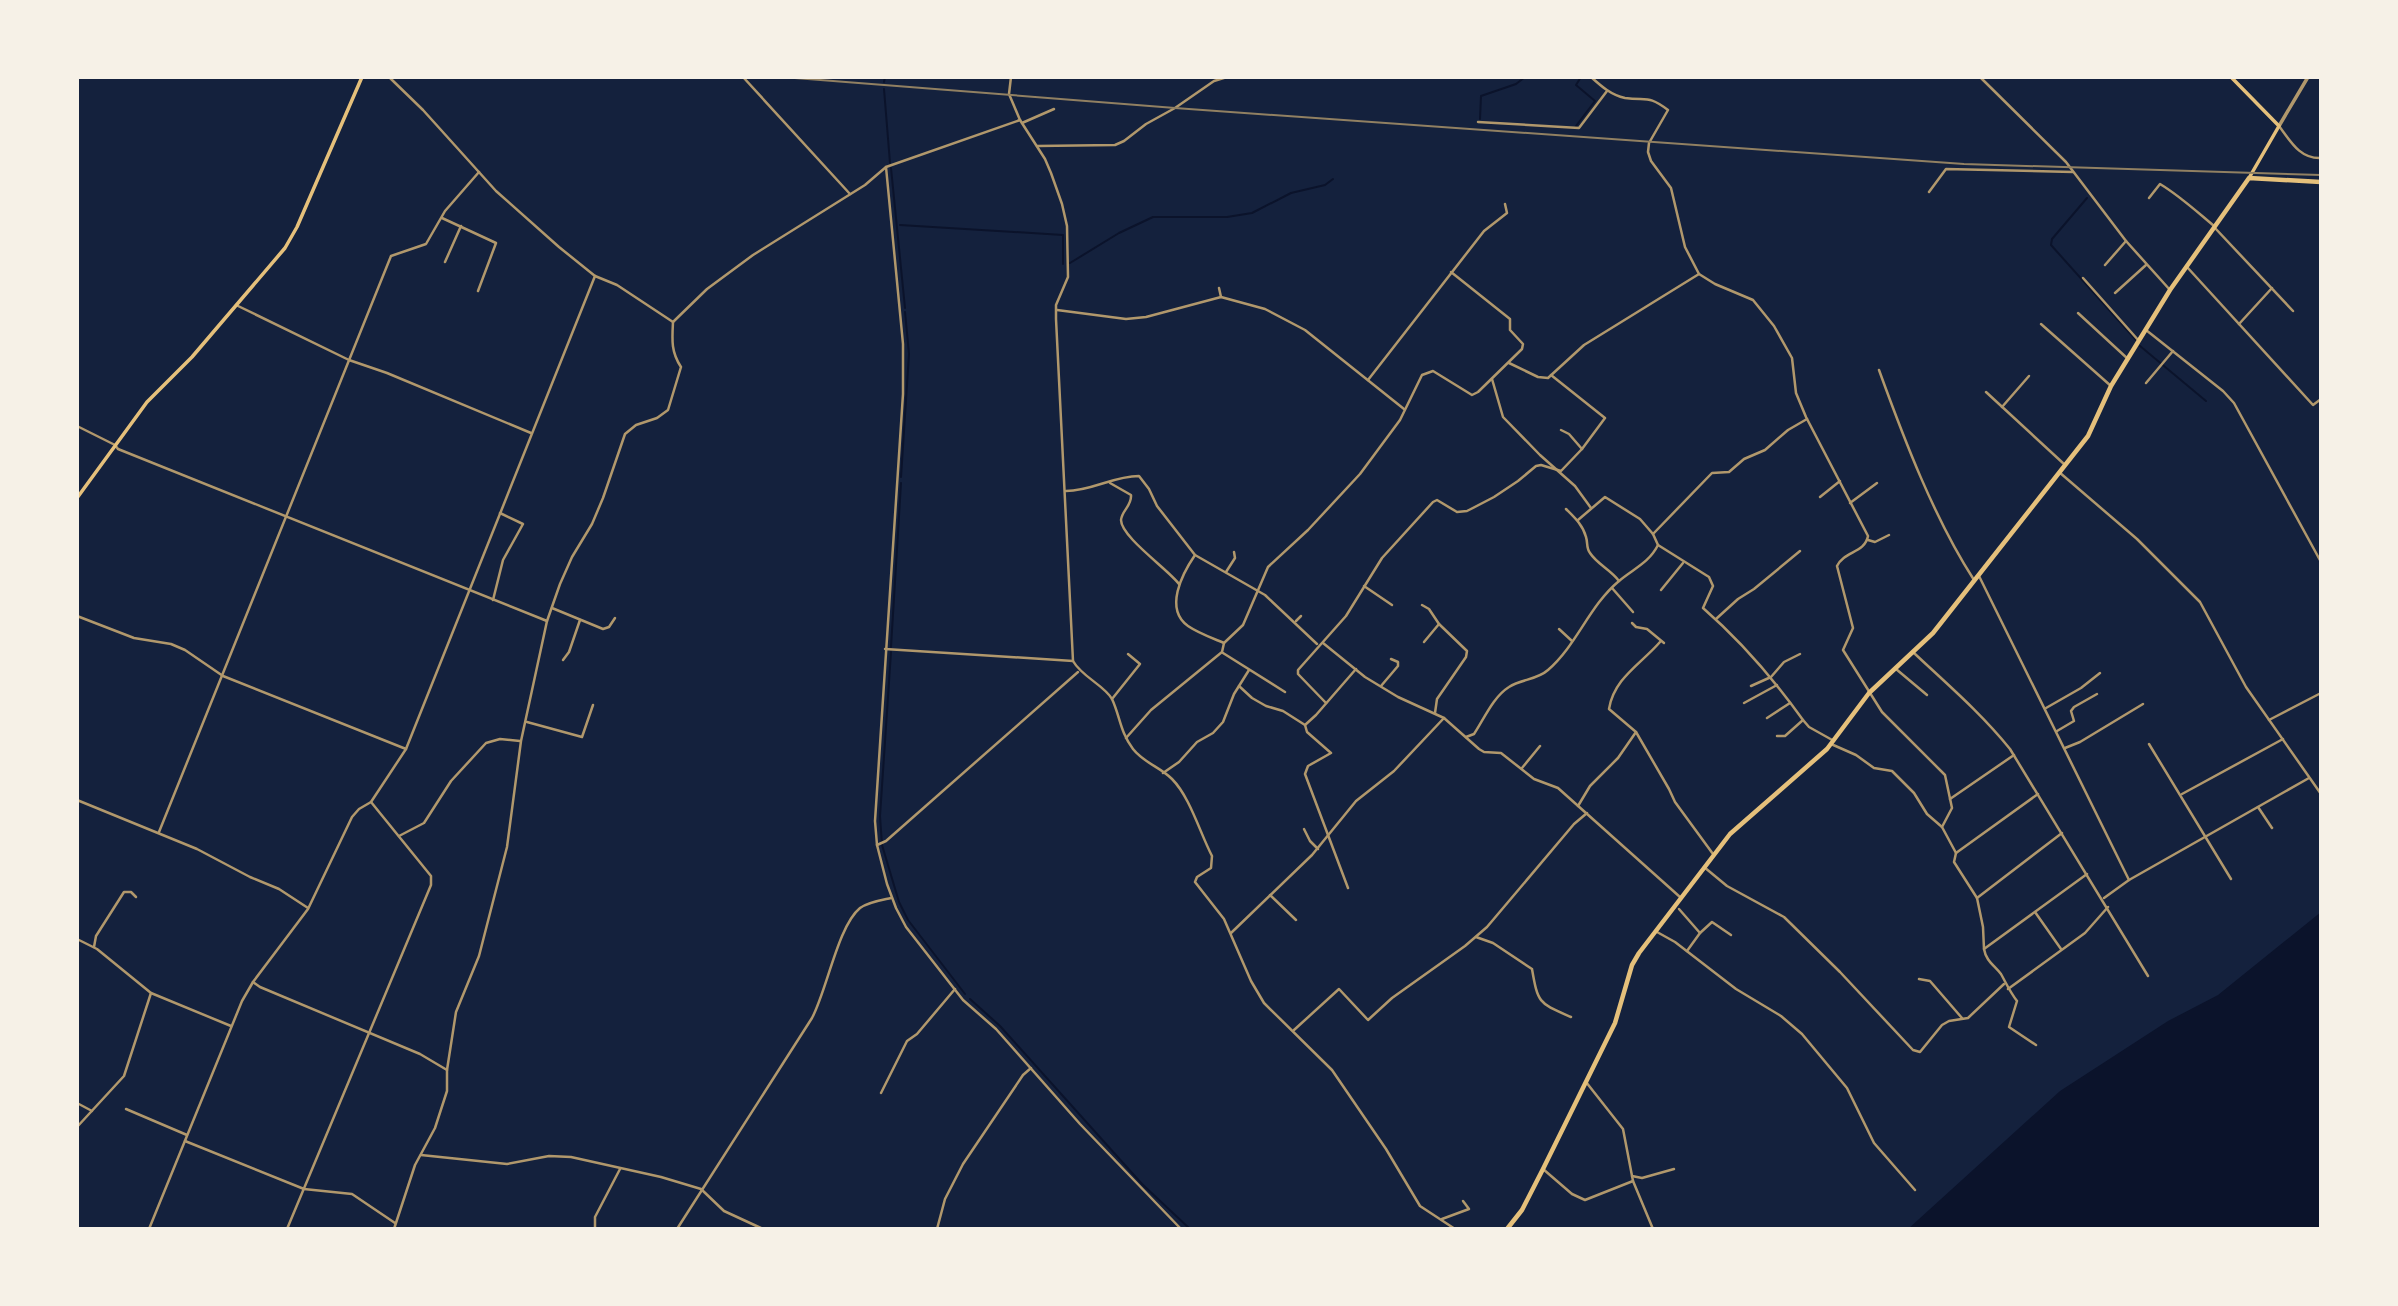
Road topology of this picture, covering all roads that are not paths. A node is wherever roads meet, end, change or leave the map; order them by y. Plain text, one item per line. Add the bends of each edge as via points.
1 (362, 77) edge
2 (389, 77) edge
3 (743, 77) edge
4 (1011, 77) edge
5 (1227, 77) edge
6 (1591, 77) edge
7 (1980, 77) edge
8 (2231, 77) edge
9 (2308, 77) edge
10 (1606, 91) junction
11 (1054, 108) dead end
12 (1021, 121) junction
13 (1478, 122) dead end
14 (2279, 127) junction
15 (1037, 146) junction
16 (2321, 158) edge
17 (886, 167) junction
18 (479, 172) junction
19 (2073, 172) junction
20 (2249, 178) junction
21 (2321, 182) edge
22 (1930, 192) dead end
23 (850, 194) junction
24 (2149, 198) dead end
25 (1505, 204) dead end
26 (441, 218) junction
27 (461, 226) junction
28 (2215, 228) junction
29 (2126, 241) junction
30 (446, 262) dead end
31 (2105, 265) dead end
32 (2146, 265) junction
33 (2187, 267) junction
34 (1451, 272) junction
35 (1699, 274) junction
36 (595, 276) junction
37 (2083, 278) dead end
38 (1219, 288) dead end
39 (2272, 288) junction
40 (478, 290) dead end
41 (2170, 290) junction
42 (2115, 293) dead end
43 (1222, 297) junction
44 (236, 305) junction
45 (1056, 310) junction
46 (2293, 311) dead end
47 (2078, 313) dead end
48 (673, 322) junction
49 (2041, 324) dead end
50 (2239, 324) junction
51 (2146, 330) junction
52 (2139, 341) junction
53 (2173, 351) junction
54 (2128, 359) junction
55 (349, 360) junction
56 (1509, 363) junction
57 (1879, 370) dead end
58 (1551, 375) junction
59 (2029, 376) dead end
60 (1492, 379) junction
61 (1368, 380) junction
62 (2147, 383) dead end
63 (2111, 386) junction
64 (1986, 392) dead end
65 (2321, 398) edge
66 (2002, 407) junction
67 (1404, 409) junction
68 (1807, 419) junction
69 (77, 426) edge
70 (1561, 430) dead end
71 (531, 433) junction
72 (115, 445) junction
73 (1583, 449) junction
74 (2065, 465) junction
75 (1561, 471) junction
76 (2059, 472) junction
77 (1840, 481) junction
78 (1109, 482) junction
79 (1877, 483) dead end
80 (1066, 491) junction
81 (1820, 497) dead end
82 (77, 498) edge
83 (1850, 503) junction
84 (1591, 508) junction
85 (1566, 509) dead end
86 (500, 513) junction
87 (288, 518) junction
88 (1578, 520) junction
89 (1653, 534) junction
90 (1889, 535) dead end
91 (1868, 540) junction
92 (1658, 545) junction
93 (1800, 551) dead end
94 (1234, 552) dead end
95 (1195, 555) junction
96 (1684, 562) junction
97 (2321, 562) edge
98 (1226, 572) junction
99 (1978, 574) junction
100 (1973, 580) junction
101 (1619, 581) junction
102 (1180, 584) junction
103 (1364, 586) junction
104 (1612, 588) junction
105 (1661, 590) dead end
106 (469, 591) junction
107 (1256, 591) junction
108 (493, 600) junction
109 (1422, 605) dead end
110 (1392, 606) dead end
111 (552, 608) junction
112 (1633, 612) dead end
113 (77, 616) edge
114 (1301, 616) dead end
115 (615, 618) dead end
116 (580, 620) junction
117 (1716, 620) junction
118 (547, 621) junction
119 (1296, 621) junction
120 (1632, 623) dead end
121 (1439, 624) junction
122 (1559, 629) dead end
123 (1572, 641) junction
124 (1424, 642) dead end
125 (1223, 643) junction
126 (1320, 644) junction
127 (886, 649) junction
128 (1222, 652) junction
129 (1800, 653) dead end
130 (1914, 653) junction
131 (1128, 654) dead end
132 (1218, 657) junction
133 (1391, 659) dead end
134 (563, 660) dead end
135 (1073, 661) junction
136 (1222, 662) dead end
137 (1356, 669) junction
138 (1896, 669) junction
139 (1249, 670) junction
140 (1079, 671) junction
141 (2100, 673) dead end
142 (223, 676) junction
143 (1772, 677) junction
144 (1751, 685) dead end
145 (1777, 685) junction
146 (1239, 686) junction
147 (1381, 686) junction
148 (1285, 692) dead end
149 (1869, 693) junction
150 (2321, 693) edge
151 (2097, 694) dead end
152 (1927, 695) dead end
153 (1111, 699) junction
154 (1791, 702) junction
155 (1326, 703) junction
156 (1744, 703) dead end
157 (2143, 704) dead end
158 (593, 705) dead end
159 (2046, 708) junction
160 (1435, 713) junction
161 (1767, 718) dead end
162 (1444, 719) junction
163 (1803, 720) junction
164 (2269, 720) junction
165 (527, 722) junction
166 (1305, 725) junction
167 (2057, 730) junction
168 (1636, 732) junction
169 (1777, 736) dead end
170 (1126, 737) junction
171 (1466, 737) junction
172 (2283, 739) junction
173 (521, 741) junction
174 (1833, 742) junction
175 (2149, 744) dead end
176 (1540, 746) dead end
177 (2065, 748) junction
178 (406, 749) junction
179 (2014, 755) junction
180 (1522, 768) junction
181 (1163, 773) junction
182 (2309, 778) junction
183 (2038, 794) junction
184 (2182, 794) junction
185 (2321, 794) edge
186 (1950, 799) junction
187 (77, 800) edge
188 (371, 802) junction
189 (1578, 806) junction
190 (2259, 807) junction
191 (1587, 813) junction
192 (1942, 827) junction
193 (2272, 828) dead end
194 (1304, 829) dead end
195 (159, 832) junction
196 (2062, 833) junction
197 (399, 836) junction
198 (1329, 837) junction
199 (2206, 837) junction
200 (878, 844) junction
201 (1318, 849) junction
202 (1956, 853) junction
203 (1713, 854) junction
204 (1703, 867) junction
205 (2087, 874) junction
206 (2231, 879) dead end
207 (2129, 880) junction
208 (1348, 888) dead end
209 (1270, 895) junction
210 (136, 897) dead end
211 (1680, 897) junction
212 (891, 898) junction
213 (1977, 898) junction
214 (2103, 899) junction
215 (2108, 906) junction
216 (309, 909) junction
217 (1679, 909) dead end
218 (2035, 912) junction
219 (1296, 920) dead end
220 (1654, 931) junction
221 (1231, 933) junction
222 (1700, 933) junction
223 (1731, 935) dead end
224 (1476, 937) junction
225 (77, 939) edge
226 (94, 947) junction
227 (1984, 949) junction
228 (2061, 949) junction
229 (1687, 951) junction
230 (2148, 976) dead end
231 (1919, 979) dead end
232 (253, 982) junction
233 (2004, 985) junction
234 (954, 989) junction
235 (2008, 989) junction
236 (151, 993) junction
237 (1571, 1017) dead end
238 (1963, 1019) junction
239 (231, 1027) junction
240 (1294, 1030) junction
241 (369, 1032) junction
242 (2036, 1045) dead end
243 (1031, 1068) junction
244 (447, 1070) junction
245 (1586, 1082) junction
246 (881, 1093) dead end
247 (77, 1103) edge
248 (126, 1109) dead end
249 (92, 1111) junction
250 (77, 1127) edge
251 (188, 1135) junction
252 (185, 1141) junction
253 (421, 1155) junction
254 (621, 1168) junction
255 (1543, 1169) junction
256 (1674, 1169) dead end
257 (1633, 1178) junction
258 (304, 1189) junction
259 (701, 1189) junction
260 (1915, 1189) dead end
261 (1463, 1201) dead end
262 (1442, 1219) junction
263 (395, 1223) junction
264 (149, 1229) edge
265 (287, 1229) edge
266 (394, 1229) edge
267 (595, 1229) edge
268 (677, 1229) edge
269 (763, 1229) edge
270 (937, 1229) edge
271 (1181, 1229) edge
272 (1455, 1229) edge
273 (1507, 1229) edge
274 (1653, 1229) edge

1 - 44 main road via 291,239
2 - 18 street
3 - 23 street
4 - 12 street via 1009,94
5 - 15 street via 1115,145
6 - 10 street
7 - 19 street
8 - 14 main road
9 - 14 street
10 - 13 street via 1579,128
10 - 35 street via 1653,99 1668,110 1648,152 1671,188 1685,247
11 - 12 street
12 - 15 street
12 - 17 street
14 - 16 street via 2303,155
14 - 20 main road
15 - 45 street via 1057,188 1067,226 1068,277
17 - 23 street
17 - 127 street via 903,369
18 - 26 street
18 - 36 street
19 - 22 street via 1946,169
19 - 29 street
20 - 21 highway
20 - 28 highway
23 - 48 street via 707,289
24 - 28 street via 2160,184 2182,197
25 - 34 street via 1507,213 1484,231
26 - 27 street
26 - 55 street via 426,244 391,256
27 - 30 street
27 - 40 street via 497,244
28 - 33 highway
28 - 39 street
29 - 31 street
29 - 32 street
32 - 41 street
32 - 42 street
33 - 41 highway
33 - 50 street
34 - 56 street via 1510,318 1510,330 1523,344
34 - 61 street
35 - 58 street via 1584,345
35 - 68 street via 1753,300 1764,311 1792,358 1796,393
36 - 48 street
36 - 71 street
37 - 52 street
38 - 43 street
39 - 46 street
39 - 50 street
41 - 51 highway
43 - 45 street via 1126,319
43 - 61 street via 1285,318
44 - 55 street
44 - 72 main road via 147,402
45 - 80 street
47 - 54 street
48 - 111 street via 672,346 681,368 668,410 625,434 594,520 572,557
49 - 63 street
50 - 65 street via 2313,405
51 - 52 highway
51 - 53 street
52 - 54 highway
53 - 62 street
53 - 97 street via 2234,403
54 - 63 highway
55 - 71 street
55 - 87 street
56 - 58 street via 1538,377
56 - 60 street
57 - 100 street via 1913,456
58 - 73 street via 1605,418
59 - 66 street
60 - 67 street via 1472,395 1433,371 1427,372
60 - 75 street via 1503,417
61 - 67 street
63 - 74 highway via 2096,422
64 - 66 street
66 - 74 street
67 - 107 street via 1353,482 1268,567
68 - 77 street
68 - 89 street via 1729,472 1712,473
69 - 72 street
70 - 73 street
71 - 86 street
72 - 82 main road
72 - 87 street
73 - 75 street
74 - 76 highway
75 - 84 street
75 - 103 street via 1536,466 1467,511 1457,512 1437,500 1382,558
76 - 99 highway
76 - 164 street via 2137,539 2200,602
77 - 81 street
77 - 83 street
78 - 80 street
78 - 95 street via 1139,476
78 - 102 street via 1131,495 1122,524 1146,554
79 - 83 street
80 - 135 street
83 - 91 street
84 - 88 street
84 - 89 street via 1605,498 1640,519
85 - 88 street
86 - 106 street
86 - 108 street via 523,524 503,560
87 - 106 street
87 - 142 street
88 - 101 street via 1591,555
89 - 92 street
90 - 91 street via 1875,542
91 - 149 street via 1838,566 1853,628 1843,650
92 - 96 street
92 - 101 street via 1648,560
93 - 117 street
94 - 98 street via 1236,558
95 - 98 street
95 - 102 street
96 - 105 street
96 - 117 street via 1713,582 1703,608
98 - 107 street
99 - 100 highway
99 - 159 street
100 - 130 highway
101 - 104 street
102 - 125 street via 1175,606 1185,625
103 - 110 street
103 - 126 street
104 - 112 street
104 - 123 street
106 - 108 street
106 - 178 street
107 - 119 street
107 - 125 street via 1243,625
108 - 118 street
109 - 121 street
111 - 116 street
111 - 118 street
113 - 142 street via 134,638 185,650
114 - 119 street
115 - 116 street via 603,629
116 - 134 street
117 - 143 street
118 - 165 street
119 - 126 street
120 - 168 street via 1662,643 1627,674 1610,704 1609,709
121 - 124 street
121 - 160 street via 1466,647 1467,654 1437,699
122 - 123 street
123 - 171 street via 1548,670 1501,693 1474,734
125 - 128 street
126 - 137 street
126 - 155 street via 1297,672
127 - 135 street
127 - 200 street via 875,821
128 - 132 street
128 - 139 street
129 - 143 street via 1784,662
130 - 138 highway
130 - 179 street via 1992,727
131 - 153 street via 1140,664
132 - 136 street
132 - 170 street via 1151,710
133 - 147 street via 1398,666
135 - 140 street
137 - 147 street
137 - 155 street
138 - 149 highway
138 - 152 street
139 - 146 street
139 - 148 street
140 - 153 street
140 - 200 street
141 - 159 street
142 - 178 street
142 - 195 street
143 - 144 street
143 - 145 street
145 - 154 street
145 - 156 street
146 - 166 street via 1252,698
146 - 181 street via 1218,728
147 - 160 street
149 - 174 highway
149 - 186 street via 1945,775
150 - 164 street
151 - 167 street via 2074,707 2074,721
153 - 170 street
154 - 161 street
154 - 163 street
155 - 166 street
157 - 177 street
158 - 165 street via 582,737
159 - 167 street
160 - 162 street
162 - 171 street
162 - 198 street via 1394,771 1356,801
163 - 169 street via 1784,736
163 - 174 street
164 - 172 street
165 - 173 street
166 - 198 street via 1331,753 1304,771
167 - 177 street
168 - 189 street
168 - 203 street via 1675,802
170 - 181 street via 1145,761
171 - 180 street via 1484,752 1501,753
172 - 182 street
172 - 184 street
173 - 197 street via 500,738 486,743 451,781 424,823
173 - 244 street via 507,847 479,956 456,1012
174 - 192 street via 1874,768 1892,771
174 - 203 highway
175 - 184 street
176 - 180 street
177 - 207 street
178 - 188 street
179 - 183 street
179 - 186 street
180 - 189 street via 1534,779 1558,788
181 - 221 street via 1180,790 1212,856 1211,868 1195,882
182 - 185 street
182 - 190 street
183 - 196 street
183 - 202 street
184 - 199 street
186 - 192 street via 1952,808
187 - 195 street
188 - 197 street
188 - 216 street via 352,817
189 - 191 street
190 - 193 street
190 - 199 street
191 - 211 street
191 - 224 street
192 - 202 street
194 - 201 street
195 - 216 street via 279,889
196 - 205 street
196 - 213 street
197 - 241 street via 431,876 431,885
198 - 201 street
198 - 208 street
199 - 206 street
199 - 207 street
200 - 212 street
201 - 209 street
202 - 213 street via 1954,862
203 - 204 highway
204 - 211 highway
204 - 238 street via 1727,886 1784,917 1913,1051 1920,1052 1941,1026
205 - 214 street
205 - 218 street
207 - 214 street
209 - 219 street
209 - 221 street
210 - 226 street via 124,892 96,936
211 - 220 highway
212 - 234 street via 906,926
212 - 259 street via 863,905 851,917 812,1018
213 - 227 street
214 - 215 street
215 - 228 street via 2085,933
215 - 230 street
216 - 232 street
217 - 222 street
218 - 227 street
218 - 228 street
220 - 229 street
220 - 245 highway via 1632,965 1615,1023
221 - 240 street via 1259,995
222 - 223 street via 1714,922
222 - 229 street
224 - 237 street via 1532,969 1543,1004
224 - 240 street via 1368,1020 1339,989
225 - 226 street
226 - 236 street
227 - 233 street
228 - 235 street
229 - 260 street via 1802,1034 1847,1088 1874,1143
231 - 238 street via 1930,981
232 - 239 street
232 - 241 street
233 - 235 street
233 - 238 street
234 - 243 street
234 - 246 street via 907,1041
235 - 242 street via 2017,1001 2008,1027
236 - 239 street
236 - 249 street via 124,1076
239 - 251 street
240 - 262 street via 1343,1084 1420,1206
241 - 244 street
241 - 258 street
243 - 270 street via 963,1164 944,1199
243 - 271 street
244 - 253 street via 444,1099
245 - 255 highway
245 - 257 street via 1623,1129
247 - 249 street
248 - 251 street
249 - 250 street
251 - 252 street
252 - 258 street
252 - 264 street
253 - 254 street via 507,1164 571,1157
253 - 263 street
254 - 259 street
254 - 267 street via 595,1217
255 - 257 street via 1585,1200
255 - 273 highway
256 - 257 street
257 - 274 street
258 - 263 street via 352,1195
258 - 265 street
259 - 268 street
259 - 269 street via 724,1211
261 - 262 street via 1469,1209
262 - 272 street
263 - 266 street

